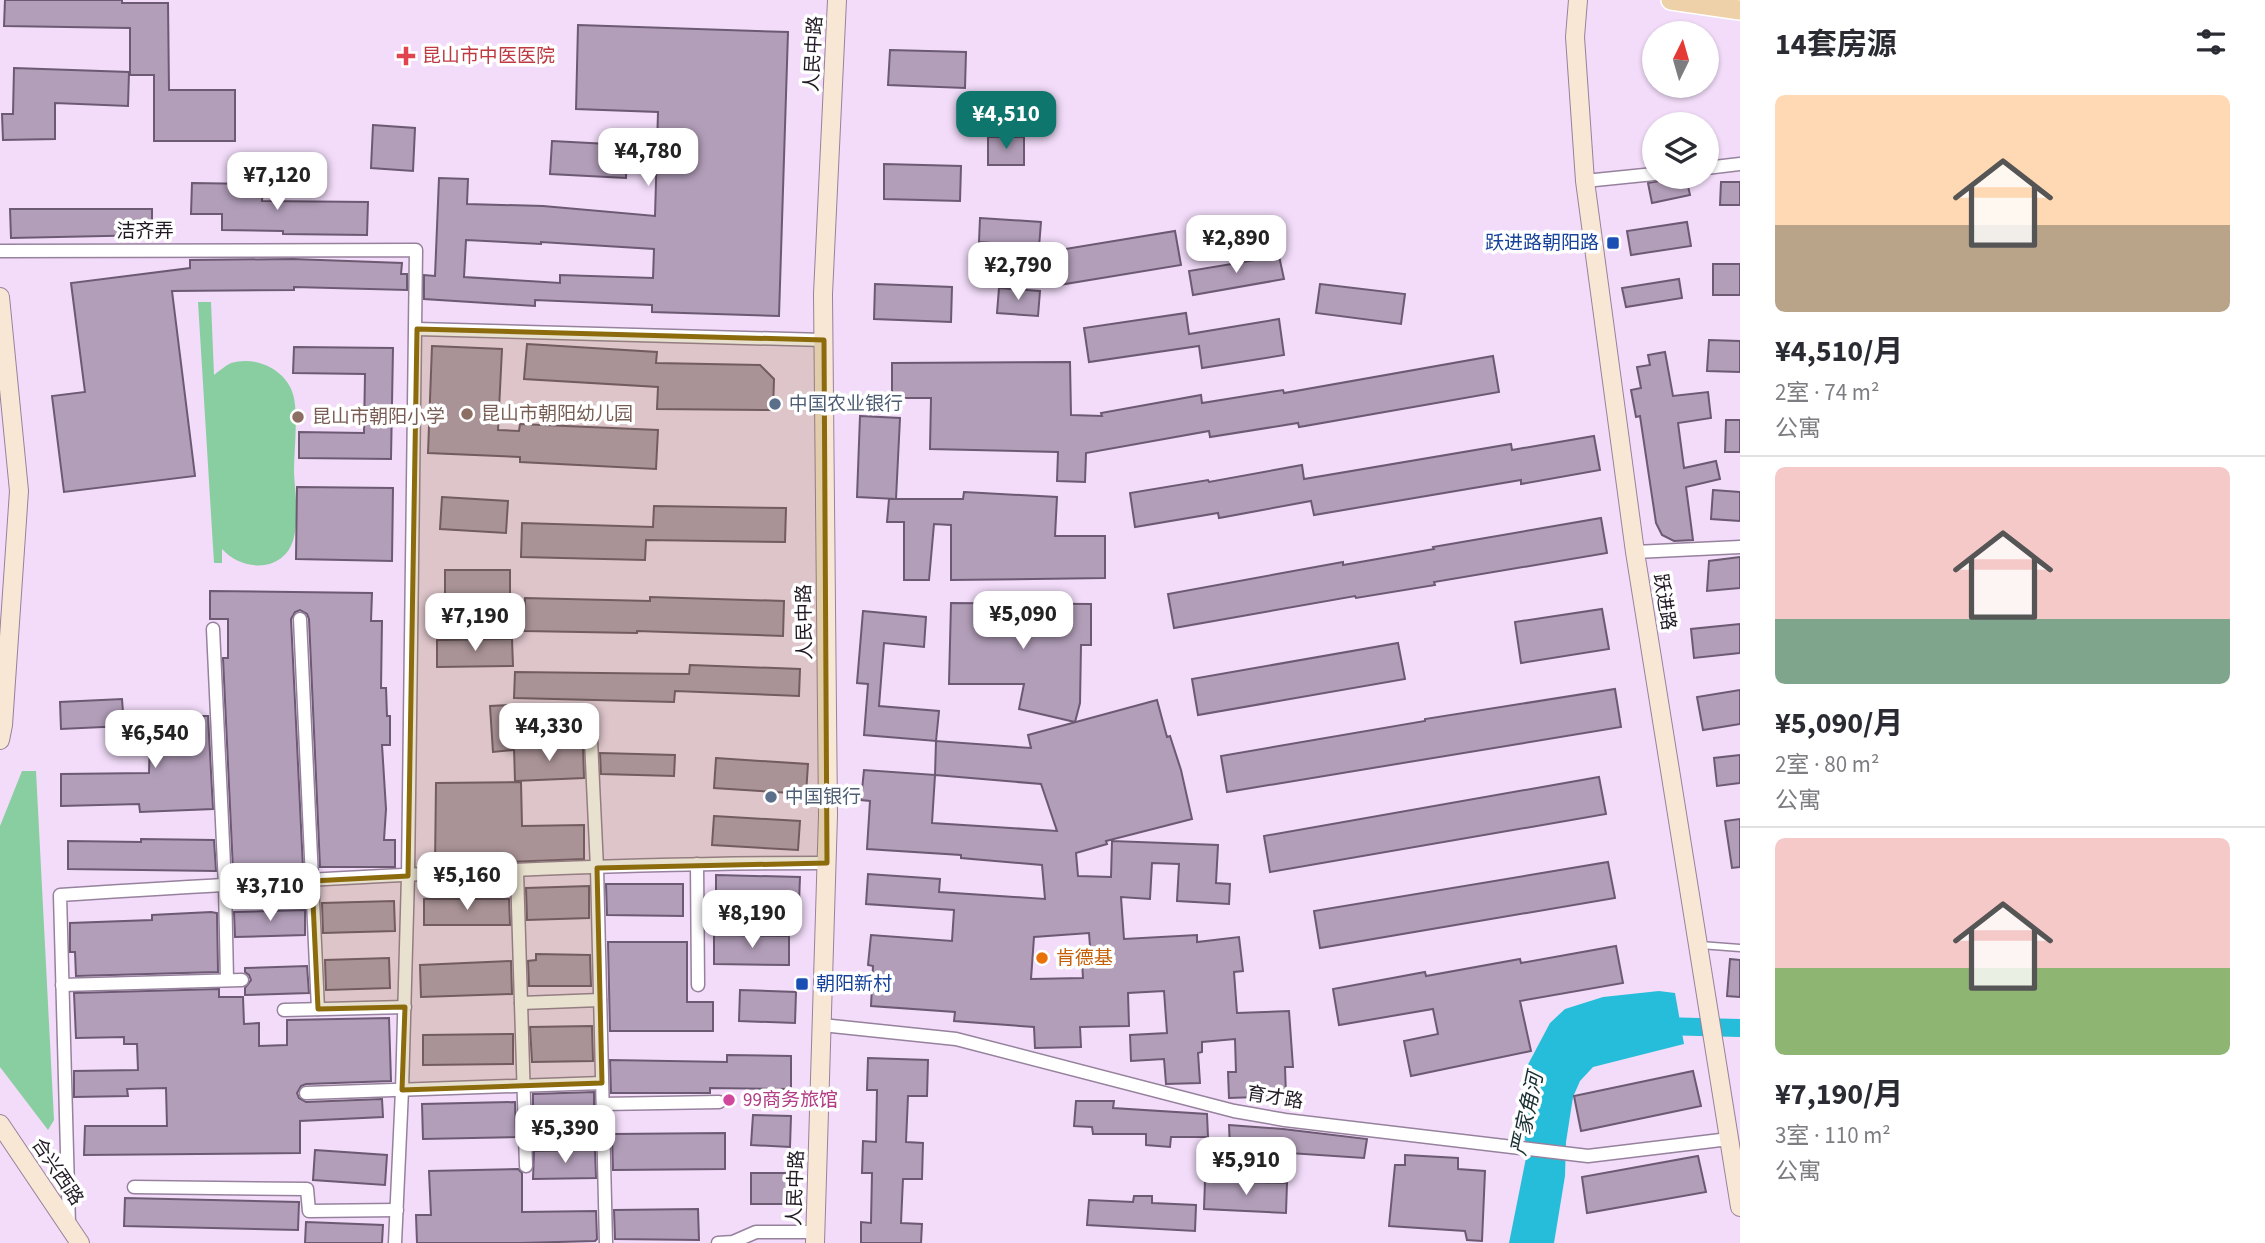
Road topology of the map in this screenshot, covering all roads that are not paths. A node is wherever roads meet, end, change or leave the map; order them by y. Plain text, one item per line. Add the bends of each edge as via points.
1 (837, 0) edge
2 (1578, 0) edge
3 (1671, 0) edge
4 (1740, 10) edge
5 (1740, 164) edge
6 (1719, 166) edge
7 (1642, 175) edge
8 (1585, 181) junction
9 (0, 251) edge
10 (0, 297) edge
11 (416, 329) junction
12 (824, 340) junction
13 (1740, 547) edge
14 (1635, 552) junction
15 (300, 619) dead end
16 (213, 629) dead end
17 (590, 719) dead end
18 (0, 740) edge
19 (827, 863) junction
20 (697, 864) junction
21 (597, 867) junction
22 (517, 872) junction
23 (408, 876) junction
24 (312, 881) junction
25 (225, 886) junction
26 (1698, 945) junction
27 (1740, 948) edge
28 (227, 980) junction
29 (242, 980) dead end
30 (62, 985) junction
31 (698, 985) dead end
32 (600, 1000) junction
33 (521, 1003) junction
34 (405, 1007) junction
35 (318, 1009) junction
36 (284, 1010) dead end
37 (822, 1025) junction
38 (602, 1083) junction
39 (523, 1086) junction
40 (402, 1090) junction
41 (306, 1093) dead end
42 (719, 1102) dead end
43 (603, 1104) junction
44 (0, 1124) edge
45 (1729, 1139) junction
46 (526, 1166) dead end
47 (134, 1187) dead end
48 (1740, 1207) edge
49 (397, 1210) junction
50 (69, 1227) junction
51 (815, 1237) edge
52 (80, 1243) edge
53 (395, 1243) edge
54 (606, 1243) edge
55 (718, 1243) edge

1 - 12 street, 人民中路
2 - 8 street, 跃进路 via 1575,37
3 - 4 main road
5 - 6 street
7 - 8 street
8 - 14 street, 跃进路
9 - 11 street, 洁齐弄 via 416,250
10 - 18 street via 19,491
11 - 12 street
11 - 23 street
12 - 19 street, 人民中路
13 - 14 street
14 - 26 street, 跃进路
15 - 24 street
16 - 25 street
17 - 21 street
19 - 20 street
19 - 37 street, 人民中路
20 - 21 street
20 - 31 street
21 - 22 street
21 - 32 street
22 - 23 street
22 - 33 street
23 - 24 street
23 - 34 street
24 - 25 street
24 - 35 street
25 - 28 street
25 - 30 street via 60,895
26 - 27 lane
26 - 45 street, 跃进路
28 - 29 street
28 - 30 street
30 - 50 street
32 - 33 street
32 - 38 street
33 - 39 street
34 - 35 street
34 - 40 street
35 - 36 street
37 - 45 street, 育才路 via 956,1039 1259,1115 1524,1149 1588,1156
37 - 51 street, 人民中路
38 - 39 street
38 - 43 street
39 - 40 street
39 - 46 street
40 - 41 street
40 - 49 street
42 - 43 street
43 - 54 street
44 - 50 street, 合兴西路
45 - 48 street, 跃进路
47 - 49 street via 307,1189 309,1211
49 - 53 street
50 - 52 street, 合兴西路
51 - 55 street via 756,1232

